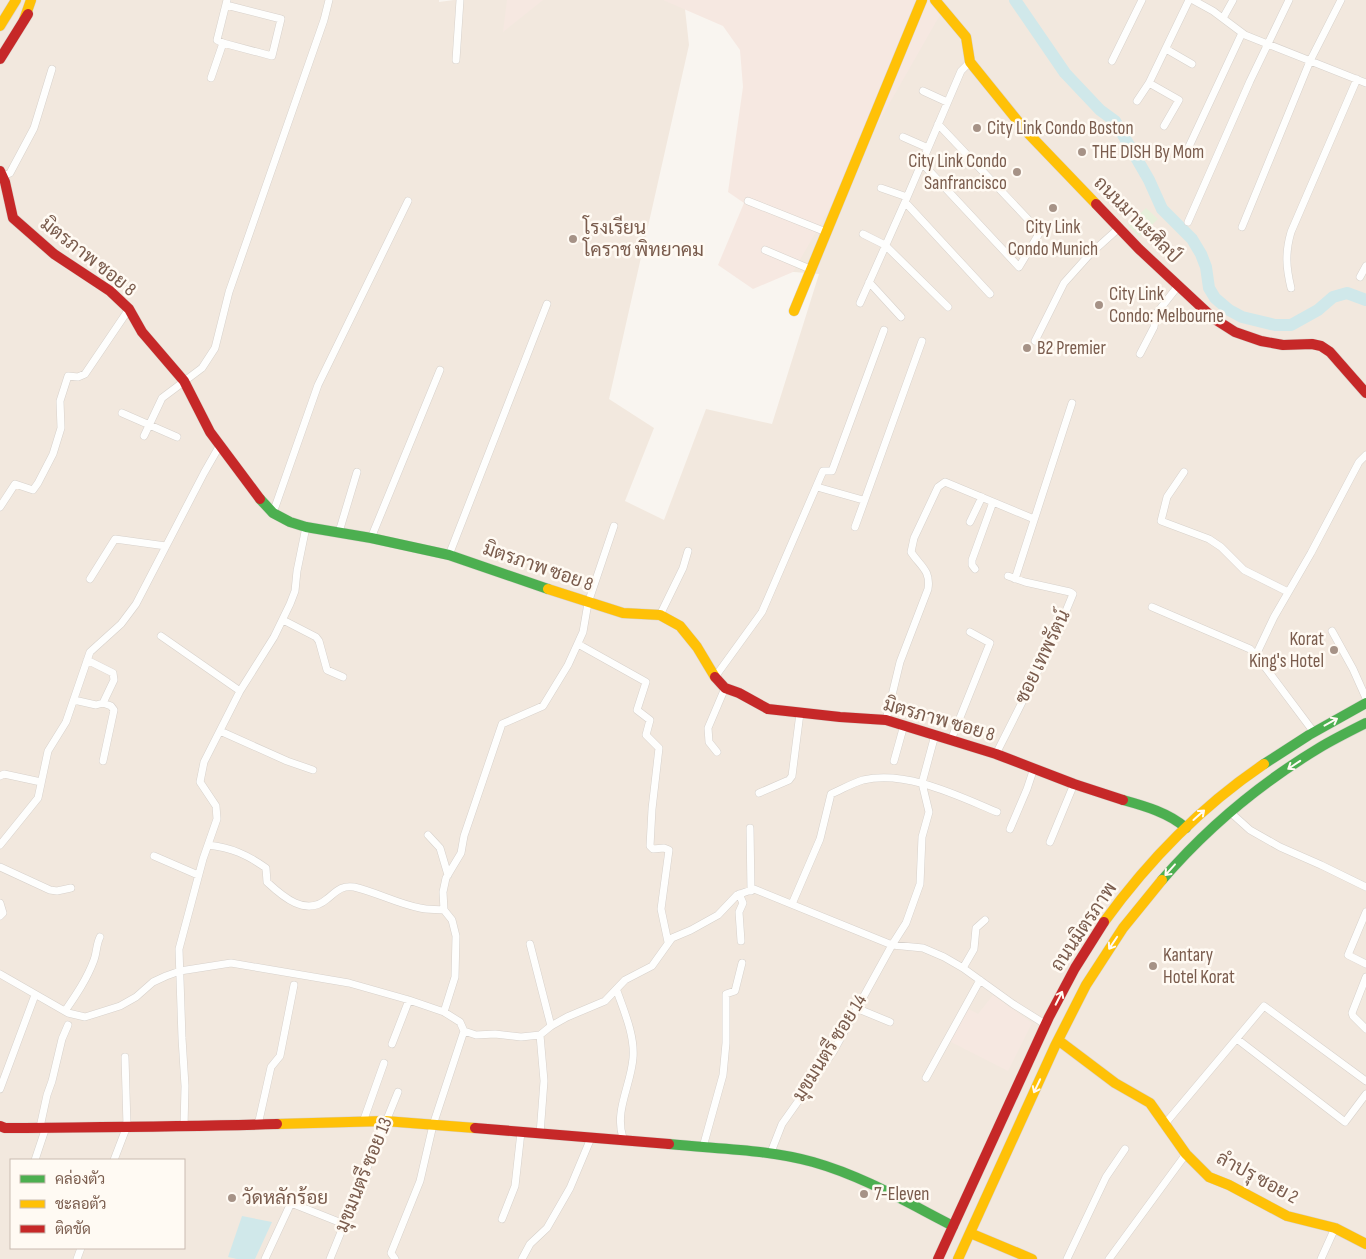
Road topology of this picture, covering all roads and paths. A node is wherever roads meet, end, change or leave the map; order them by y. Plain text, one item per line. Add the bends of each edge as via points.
1 (16, 0) edge
2 (31, 0) edge
3 (36, 0) edge
4 (329, 0) edge
5 (460, 0) edge
6 (922, 0) edge
7 (936, 0) edge
8 (1142, 0) edge
9 (1189, 0) edge
10 (1193, 0) edge
11 (1233, 0) edge
12 (1289, 0) edge
13 (1341, 0) edge
14 (226, 2) edge
15 (1223, 18) junction
16 (24, 20) junction
17 (0, 26) edge
18 (1242, 33) junction
19 (223, 43) junction
20 (1268, 45) junction
21 (1166, 49) junction
22 (0, 59) edge
23 (456, 60) dead end
24 (1112, 61) dead end
25 (1310, 61) junction
26 (970, 62) junction
27 (1192, 64) dead end
28 (52, 69) dead end
29 (211, 78) dead end
30 (1357, 79) junction
31 (1366, 82) edge
32 (1149, 83) junction
33 (923, 91) dead end
34 (1137, 101) dead end
35 (947, 102) junction
36 (938, 124) junction
37 (1164, 126) dead end
38 (903, 138) dead end
39 (928, 148) junction
40 (1185, 156) dead end
41 (922, 163) junction
42 (2, 173) edge
43 (882, 188) dead end
44 (906, 200) junction
45 (408, 201) dead end
46 (748, 202) dead end
47 (1188, 222) dead end
48 (1242, 227) dead end
49 (1119, 228) junction
50 (826, 232) junction
51 (863, 234) dead end
52 (885, 245) junction
53 (765, 250) dead end
54 (1366, 266) edge
55 (810, 269) junction
56 (1360, 278) dead end
57 (869, 282) junction
58 (1178, 286) junction
59 (1291, 288) dead end
60 (990, 294) dead end
61 (860, 303) dead end
62 (547, 304) dead end
63 (948, 307) dead end
64 (129, 310) junction
65 (794, 311) dead end
66 (902, 317) dead end
67 (884, 330) dead end
68 (922, 341) dead end
69 (1035, 341) dead end
70 (1140, 354) dead end
71 (440, 370) dead end
72 (184, 382) junction
73 (1366, 393) edge
74 (1072, 403) dead end
75 (122, 413) dead end
76 (149, 425) junction
77 (144, 436) dead end
78 (177, 437) dead end
79 (220, 445) junction
80 (1366, 456) edge
81 (357, 472) dead end
82 (1184, 472) dead end
83 (817, 487) junction
84 (982, 497) junction
85 (863, 500) junction
86 (993, 502) junction
87 (0, 507) edge
88 (273, 513) junction
89 (1034, 519) junction
90 (970, 522) dead end
91 (614, 526) dead end
92 (306, 527) junction
93 (855, 527) dead end
94 (339, 532) junction
95 (371, 538) junction
96 (166, 546) junction
97 (688, 551) dead end
98 (448, 555) junction
99 (975, 569) dead end
100 (90, 579) dead end
101 (1288, 592) junction
102 (588, 603) junction
103 (1152, 607) dead end
104 (660, 615) junction
105 (283, 620) junction
106 (1332, 631) dead end
107 (970, 632) dead end
108 (161, 636) dead end
109 (578, 644) junction
110 (1256, 655) junction
111 (87, 660) junction
112 (343, 677) dead end
113 (715, 677) junction
114 (725, 688) junction
115 (240, 691) junction
116 (1366, 698) edge
117 (74, 700) junction
118 (1366, 703) edge
119 (103, 704) junction
120 (800, 713) junction
121 (886, 720) junction
122 (1366, 723) edge
123 (904, 725) junction
124 (220, 731) junction
125 (1313, 731) junction
126 (935, 734) junction
127 (951, 740) junction
128 (717, 752) dead end
129 (996, 754) junction
130 (103, 761) dead end
131 (894, 761) dead end
132 (1034, 768) junction
133 (313, 770) dead end
134 (0, 776) edge
135 (41, 782) junction
136 (922, 783) junction
137 (1074, 784) junction
138 (759, 793) dead end
139 (998, 812) dead end
140 (1230, 812) junction
141 (750, 828) dead end
142 (1186, 828) junction
143 (1010, 829) dead end
144 (428, 835) dead end
145 (1050, 842) dead end
146 (0, 845) edge
147 (208, 845) junction
148 (154, 856) dead end
149 (0, 867) edge
150 (198, 875) junction
151 (448, 875) junction
152 (1366, 887) edge
153 (71, 888) dead end
154 (751, 890) junction
155 (739, 894) junction
156 (0, 903) edge
157 (792, 904) junction
158 (444, 910) junction
159 (1366, 912) edge
160 (0, 916) edge
161 (985, 920) dead end
162 (100, 937) dead end
163 (741, 940) dead end
164 (668, 942) junction
165 (530, 944) dead end
166 (892, 945) junction
167 (742, 964) dead end
168 (1366, 964) edge
169 (963, 968) junction
170 (180, 971) junction
171 (0, 974) edge
172 (1366, 977) edge
173 (980, 980) junction
174 (294, 985) dead end
175 (617, 991) junction
176 (35, 996) junction
177 (409, 1000) junction
178 (856, 1008) junction
179 (65, 1012) junction
180 (444, 1012) junction
181 (890, 1022) dead end
182 (1045, 1024) junction
183 (68, 1025) dead end
184 (551, 1026) junction
185 (1366, 1029) edge
186 (464, 1031) junction
187 (540, 1035) junction
188 (1237, 1039) junction
189 (1058, 1040) junction
190 (392, 1044) dead end
191 (125, 1057) dead end
192 (384, 1063) dead end
193 (926, 1078) dead end
194 (1366, 1081) edge
195 (0, 1089) edge
196 (398, 1092) dead end
197 (1366, 1094) edge
198 (363, 1122) junction
199 (385, 1122) junction
200 (258, 1125) junction
201 (433, 1125) junction
202 (1164, 1125) junction
203 (0, 1126) edge
204 (127, 1126) junction
205 (43, 1127) junction
206 (184, 1127) junction
207 (521, 1132) junction
208 (540, 1134) junction
209 (591, 1138) junction
210 (623, 1138) junction
211 (703, 1147) junction
212 (1124, 1149) dead end
213 (771, 1152) junction
214 (1186, 1154) junction
215 (35, 1159) edge
216 (114, 1159) edge
217 (502, 1219) dead end
218 (344, 1224) junction
219 (953, 1226) junction
220 (1335, 1228) junction
221 (970, 1232) junction
222 (1366, 1244) edge
223 (1009, 1255) edge
224 (265, 1259) edge
225 (330, 1259) edge
226 (395, 1259) edge
227 (522, 1259) edge
228 (938, 1259) edge
229 (958, 1259) edge
230 (1032, 1259) edge
231 (1067, 1259) edge
232 (1109, 1259) edge
233 (1321, 1259) edge

1 - 17 main road
2 - 16 main road
3 - 16 main road
4 - 72 street via 228,292 215,348 202,368
5 - 23 street
6 - 50 main road
7 - 26 main road, ถนนมานะศิลป์ via 966,37
8 - 24 street
9 - 21 street
10 - 15 street
11 - 15 street
12 - 20 street
13 - 25 street
14 - 19 street via 217,40
14 - 19 street via 281,19 272,56
15 - 18 street
16 - 22 main road
18 - 20 street
18 - 40 street
19 - 29 street
20 - 25 street
20 - 47 street
21 - 27 street
21 - 32 street
25 - 30 street
25 - 48 street
26 - 35 street via 960,71
26 - 49 main road, ถนนมานะศิลป์ via 1025,130
28 - 42 street via 34,128 10,173
30 - 31 street
30 - 59 street via 1286,247
32 - 34 street
32 - 37 street via 1179,100
33 - 35 street
35 - 36 street
36 - 39 street
36 - 41 street via 1040,232 1019,266
38 - 39 street
39 - 41 street
41 - 44 street
42 - 64 main road, มิตรภาพ ซอย 8 via 9,211 20,227 110,291
43 - 44 street
44 - 52 street
44 - 60 street
45 - 88 street via 318,385
46 - 50 street
49 - 58 main road, ถนนมานะศิลป์
49 - 69 street via 1064,282
50 - 55 main road
51 - 52 street
52 - 57 street
52 - 63 street
53 - 55 street
54 - 56 street
55 - 65 main road
57 - 61 street
57 - 66 street
58 - 70 street via 1156,314 1154,327
58 - 73 main road, ถนนมานะศิลป์ via 1213,318 1235,332 1282,345 1321,346
62 - 98 street
64 - 72 main road, มิตรภาพ ซอย 8 via 142,332
64 - 87 street via 85,374 68,376 60,401 62,428 38,483 33,490 15,484
67 - 83 street via 832,471 823,471
68 - 85 street
71 - 95 street
72 - 76 street via 162,398
72 - 79 main road, มิตรภาพ ซอย 8
74 - 89 street
75 - 76 street
76 - 77 street
76 - 78 street
79 - 88 main road, มิตรภาพ ซอย 8 via 252,492
79 - 96 street
80 - 101 street
81 - 94 street
82 - 101 street via 1167,497 1161,521 1209,539 1244,570
83 - 85 street
83 - 113 street via 762,612
84 - 86 street
84 - 90 street
84 - 121 street via 945,482 938,487 914,538 910,552 927,573 928,589 900,662
85 - 93 street
86 - 89 street
86 - 99 street via 972,560
88 - 92 main road, มิตรภาพ ซอย 8
89 - 129 street, ซอย เทพรัตน์ via 1012,577 1073,594
91 - 102 street
92 - 94 main road, มิตรภาพ ซอย 8
92 - 105 street via 295,592
94 - 95 main road, มิตรภาพ ซอย 8
95 - 98 main road, มิตรภาพ ซอย 8
96 - 100 street via 115,539
96 - 111 street via 136,604 90,652
97 - 104 street
98 - 102 main road, มิตรภาพ ซอย 8
101 - 110 street
102 - 104 main road, มิตรภาพ ซอย 8 via 623,613
102 - 109 street
103 - 110 street via 1250,649
104 - 113 main road, มิตรภาพ ซอย 8 via 680,626
105 - 112 street via 316,637 327,670
105 - 115 street
106 - 116 street
107 - 127 street via 990,643
108 - 115 street
109 - 151 street via 543,706 502,724 461,853
109 - 164 street via 646,682 637,710 650,720 646,735 659,748 650,846 669,850 661,908
110 - 125 street
111 - 117 street
111 - 119 street via 115,677
113 - 114 main road, มิตรภาพ ซอย 8
114 - 120 main road, มิตรภาพ ซอย 8 via 768,709
114 - 128 street via 708,728 709,742
115 - 124 street
117 - 119 street
117 - 135 street via 66,722 48,751
125 -> 118 main road, ถนนมิตรภาพ
119 - 130 street via 114,710
120 - 121 main road, มิตรภาพ ซอย 8
120 - 138 street via 792,776
121 - 123 main road, มิตรภาพ ซอย 8
122 -> 140 main road, ถนนมิตรภาพ via 1296,763
123 - 126 main road, มิตรภาพ ซอย 8
123 - 131 street
124 - 133 street
124 - 147 street via 204,762 200,782 216,806 217,819
142 -> 125 main road, ถนนมิตรภาพ via 1256,768
126 - 127 main road, มิตรภาพ ซอย 8
126 - 136 street
127 - 129 main road, มิตรภาพ ซอย 8
129 - 132 main road, มิตรภาพ ซอย 8
132 - 137 main road, มิตรภาพ ซอย 8
132 - 143 street
134 - 135 street via 4,774
135 - 146 street via 38,798
136 - 139 street
136 - 157 street via 890,778 862,780 831,794 820,839
136 - 166 street, มุขมนตรี ซอย 14 via 929,812 922,837 920,884 906,923
137 - 142 main road, มิตรภาพ ซอย 8 via 1150,808
137 - 145 street
140 - 152 street via 1250,830 1280,847
140 -> 189 main road, ถนนมิตรภาพ via 1181,859 1122,929 1083,990
141 - 154 street
182 -> 142 main road, ถนนมิตรภาพ via 1080,958 1104,924
144 - 151 street via 440,848
147 - 150 street
147 - 158 street via 228,848 256,861 266,868 267,882 290,901 306,907 318,906 337,889 352,887 420,908
148 - 150 street
149 - 153 street via 50,890
150 - 170 street via 180,949
151 - 158 street via 443,892
154 - 155 street
154 - 157 street
155 - 163 street via 743,903 739,912
155 - 164 street via 718,915
156 - 160 street via 3,913
157 - 166 street
158 - 180 street via 452,920 456,936 455,978
159 - 168 street via 1348,955
161 - 169 street via 976,928 974,949
162 - 179 street via 85,982
164 - 175 street via 652,966 625,980
165 - 184 street
166 - 169 street via 923,948
166 - 178 street, มุขมนตรี ซอย 14
167 - 211 street via 735,992 726,994 723,1075
169 - 173 street
170 - 177 street via 231,963 349,983
170 - 179 street via 153,982 136,998 120,1006 85,1018
170 - 206 street
171 - 176 street
172 - 185 street via 1352,1013
173 - 182 street
173 - 193 street
174 - 200 street via 280,1056 271,1067
175 - 184 street via 605,1001
175 - 210 street via 634,1057 620,1111
176 - 179 street
176 - 195 street
177 - 180 street
177 - 190 street
178 - 181 street
178 - 213 street, มุขมนตรี ซอย 14 via 833,1052 782,1124
180 - 186 street via 460,1022
182 - 219 main road, ถนนมิตรภาพ
183 - 205 street via 47,1095
184 - 187 street
186 - 187 street via 476,1035
186 - 201 street
187 - 208 street via 544,1081
188 - 194 street via 1264,1006
188 - 197 street via 1345,1122
188 - 202 street
189 - 202 main road, ลำปรุ ซอย 2 via 1115,1083 1150,1103
189 -> 221 main road, ถนนมิตรภาพ
191 - 204 street
192 - 198 street
196 - 199 street, มุขมนตรี ซอย 13
198 - 199 main road
198 - 200 main road
199 - 201 main road
199 - 218 street, มุขมนตรี ซอย 13
200 - 206 main road
201 - 207 main road
201 - 226 street via 420,1181 391,1252
202 - 214 main road, ลำปรุ ซอย 2
203 - 205 main road
204 - 205 main road
204 - 206 main road
204 - 216 street
205 - 215 street
207 - 208 main road
207 - 217 street via 515,1186
208 - 209 main road
209 - 210 main road
209 - 227 street via 570,1188 547,1228 530,1244
210 - 211 main road
211 - 213 main road
212 - 231 street via 1106,1177
213 - 219 main road via 828,1166
214 - 220 main road, ลำปรุ ซอย 2 via 1209,1176 1287,1216
214 - 232 street
218 - 224 street via 291,1203
218 - 225 street, มุขมนตรี ซอย 13
219 - 228 main road, ถนนมิตรภาพ
220 - 222 main road, ลำปรุ ซอย 2
220 - 233 street
221 - 223 main road
221 - 229 main road, ถนนมิตรภาพ
223 - 230 main road

